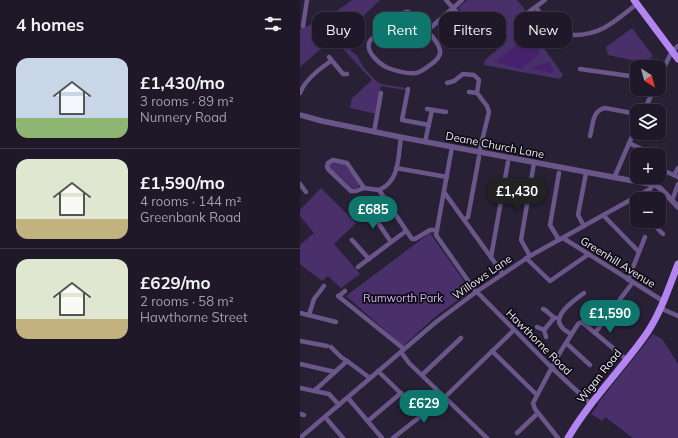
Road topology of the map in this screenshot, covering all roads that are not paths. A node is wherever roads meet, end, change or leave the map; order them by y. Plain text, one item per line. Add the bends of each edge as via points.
1 (307, 0) edge
2 (446, 0) edge
3 (462, 0) edge
4 (545, 0) edge
5 (636, 2) edge
6 (536, 7) junction
7 (453, 8) junction
8 (457, 12) edge
9 (529, 12) edge
10 (303, 26) dead end
11 (431, 27) edge
12 (427, 31) joint
13 (678, 46) edge
14 (672, 51) junction
15 (678, 59) edge
16 (666, 63) edge
17 (580, 69) dead end
18 (344, 75) dead end
19 (630, 76) edge
20 (447, 83) dead end
21 (470, 92) dead end
22 (381, 93) dead end
23 (408, 93) dead end
24 (477, 93) junction
25 (300, 94) edge
26 (446, 112) dead end
27 (630, 113) edge
28 (300, 115) edge
29 (429, 125) junction
30 (374, 132) junction
31 (590, 136) dead end
32 (401, 137) junction
33 (630, 140) edge
34 (425, 142) junction
35 (629, 143) junction
36 (452, 147) junction
37 (639, 148) edge
38 (479, 155) junction
39 (508, 162) dead end
40 (534, 163) junction
41 (396, 168) junction
42 (678, 168) edge
43 (666, 172) edge
44 (559, 173) dead end
45 (586, 173) junction
46 (676, 176) edge
47 (447, 177) junction
48 (614, 178) junction
49 (300, 184) edge
50 (678, 184) edge
51 (652, 185) junction
52 (364, 188) junction
53 (379, 190) junction
54 (306, 192) dead end
55 (444, 192) junction
56 (645, 192) edge
57 (630, 200) edge
58 (672, 200) junction
59 (678, 207) edge
60 (377, 209) dead end
61 (603, 215) junction
62 (464, 220) junction
63 (584, 226) junction
64 (657, 228) edge
65 (437, 230) junction
66 (406, 231) junction
67 (663, 234) dead end
68 (645, 237) dead end
69 (561, 239) junction
70 (352, 240) dead end
71 (362, 241) dead end
72 (391, 242) junction
73 (356, 245) junction
74 (639, 252) junction
75 (589, 254) junction
76 (490, 257) junction
77 (528, 257) junction
78 (368, 259) junction
79 (678, 264) edge
80 (358, 267) dead end
81 (503, 274) junction
82 (630, 281) junction
83 (324, 286) dead end
84 (345, 291) dead end
85 (476, 292) junction
86 (581, 294) dead end
87 (662, 305) junction
88 (543, 309) dead end
89 (300, 313) edge
90 (310, 316) junction
91 (678, 316) edge
92 (557, 318) junction
93 (336, 322) dead end
94 (537, 327) dead end
95 (514, 330) junction
96 (544, 330) junction
97 (595, 333) junction
98 (571, 334) junction
99 (546, 337) dead end
100 (461, 338) dead end
101 (300, 340) edge
102 (566, 343) junction
103 (402, 351) junction
104 (492, 351) junction
105 (626, 359) junction
106 (348, 361) junction
107 (300, 364) edge
108 (590, 365) dead end
109 (552, 368) junction
110 (378, 371) junction
111 (335, 372) junction
112 (422, 375) junction
113 (370, 378) junction
114 (300, 388) edge
115 (314, 391) junction
116 (400, 393) junction
117 (537, 395) junction
118 (445, 397) junction
119 (348, 398) junction
120 (591, 404) junction
121 (339, 405) junction
122 (538, 413) junction
123 (423, 415) junction
124 (325, 417) junction
125 (368, 421) junction
126 (517, 433) dead end
127 (304, 437) edge
128 (343, 438) edge
129 (382, 438) edge
130 (394, 438) edge
131 (487, 438) edge
132 (558, 438) edge
133 (568, 438) edge

1 - 10 street
2 - 7 street
3 - 7 street
4 - 6 street
5 - 6 street via 605,28 580,34 556,32
5 - 14 main road
6 - 9 street
7 - 8 street
7 - 11 street
12 - 12 street via 439,46 440,56 416,72 388,68 379,62 370,50 369,43 374,37 406,12 409,12
13 - 14 street
14 - 15 main road
14 - 16 street
17 - 19 street
18 - 25 street via 330,59 302,88
20 - 24 street via 454,81 459,74 476,76 479,82
21 - 24 street
22 - 30 street
23 - 29 street via 402,120
24 - 38 street via 489,112
26 - 29 street via 430,109
27 - 31 street via 600,109 595,114
28 - 30 street, Deane Church Lane
29 - 34 street
30 - 32 street, Deane Church Lane
32 - 34 street, Deane Church Lane
32 - 41 street
33 - 35 street
34 - 36 street, Deane Church Lane
35 - 37 street
35 - 48 street
36 - 38 street, Deane Church Lane
36 - 47 street
38 - 40 street, Deane Church Lane
38 - 62 street via 468,216
39 - 76 street
40 - 45 street, Deane Church Lane
40 - 77 street via 521,240
41 - 47 street
41 - 53 street via 392,181
42 - 46 street
43 - 46 street
44 - 69 street via 550,225
45 - 48 street, Deane Church Lane
45 - 63 street via 578,215
47 - 55 street
48 - 51 street, Deane Church Lane
49 - 54 street
50 - 58 street
51 - 56 street, Willows Lane
51 - 58 street, Deane Church Lane via 659,187
52 - 52 street via 346,163 333,160 328,163 328,170 351,191
52 - 53 street
53 - 66 street
55 - 62 street
55 - 65 street
57 - 61 street, Willows Lane
58 - 59 street, Deane Church Lane
60 - 72 street via 370,211
61 - 63 street, Willows Lane
61 - 74 street
62 - 76 street
63 - 69 street, Willows Lane
64 - 67 street
65 - 66 street via 430,230 416,239 412,239
65 - 85 street, Hawthorne Road via 436,235
66 - 72 street
68 - 74 street
69 - 75 street, Greenhill Avenue
69 - 77 street, Willows Lane
70 - 73 street
71 - 73 street
72 - 78 street
73 - 78 street
74 - 82 street
75 - 77 street via 550,282
75 - 82 street, Greenhill Avenue
76 - 81 street
77 - 81 street, Willows Lane
78 - 80 street
79 - 87 main road, Wigan Road
81 - 85 street, Willows Lane
82 - 87 street, Greenhill Avenue
82 - 97 street
83 - 90 street via 314,300
84 - 103 street via 338,296
85 - 95 street, Hawthorne Road
85 - 103 street, Willows Lane via 441,317
86 - 92 street
87 - 91 street, Greenhill Avenue
87 - 105 main road, Wigan Road via 648,332
88 - 92 street
89 - 90 street
90 - 93 street
92 - 96 street
92 - 98 street via 561,327
94 - 96 street
95 - 104 street
95 - 109 street, Hawthorne Road
96 - 99 street
97 - 98 street via 582,322
97 - 105 street
98 - 102 street
100 - 112 street
101 - 106 street via 329,347
102 - 108 street
102 - 109 street
103 - 110 street, Willows Lane
103 - 112 street
104 - 117 street
104 - 118 street
105 - 120 main road, Wigan Road
106 - 111 street
106 - 113 street
107 - 111 street
109 - 117 street
109 - 120 street, Hawthorne Road
110 - 113 street, Willows Lane
110 - 116 street
111 - 115 street
112 - 118 street
113 - 119 street, Willows Lane
114 - 115 street
115 - 121 street via 329,394
116 - 123 street
116 - 125 street
117 - 122 street via 533,406
118 - 123 street
118 - 131 street
119 - 121 street, Willows Lane
119 - 125 street
120 - 133 main road, Wigan Road
121 - 124 street, Willows Lane
122 - 126 street
122 - 132 street
123 - 130 street
124 - 127 street, Willows Lane
124 - 128 street
125 - 129 street

